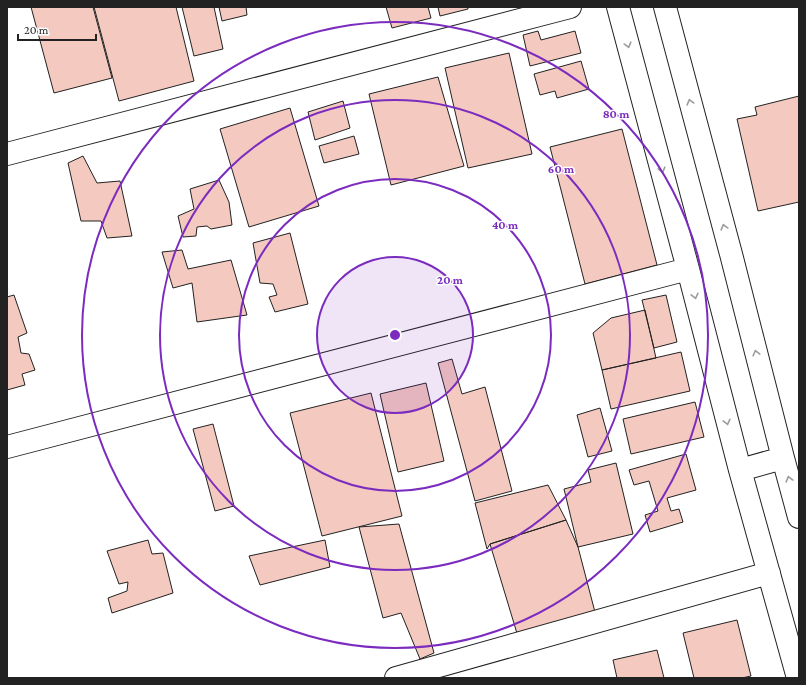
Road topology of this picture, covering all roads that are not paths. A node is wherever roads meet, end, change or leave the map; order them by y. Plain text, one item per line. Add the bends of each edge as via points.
1 (570, 7) edge
2 (618, 7) edge
3 (665, 7) edge
4 (7, 154) edge
5 (688, 269) junction
6 (7, 447) edge
7 (783, 458) junction
8 (740, 470) junction
9 (799, 517) edge
10 (769, 573) junction
11 (396, 678) edge
12 (798, 678) edge

1 - 4 street
2 -> 5 street
7 -> 3 street
5 - 6 street
5 -> 8 street
7 - 8 street
9 -> 7 street
8 - 10 street
10 - 11 street
10 - 12 street

